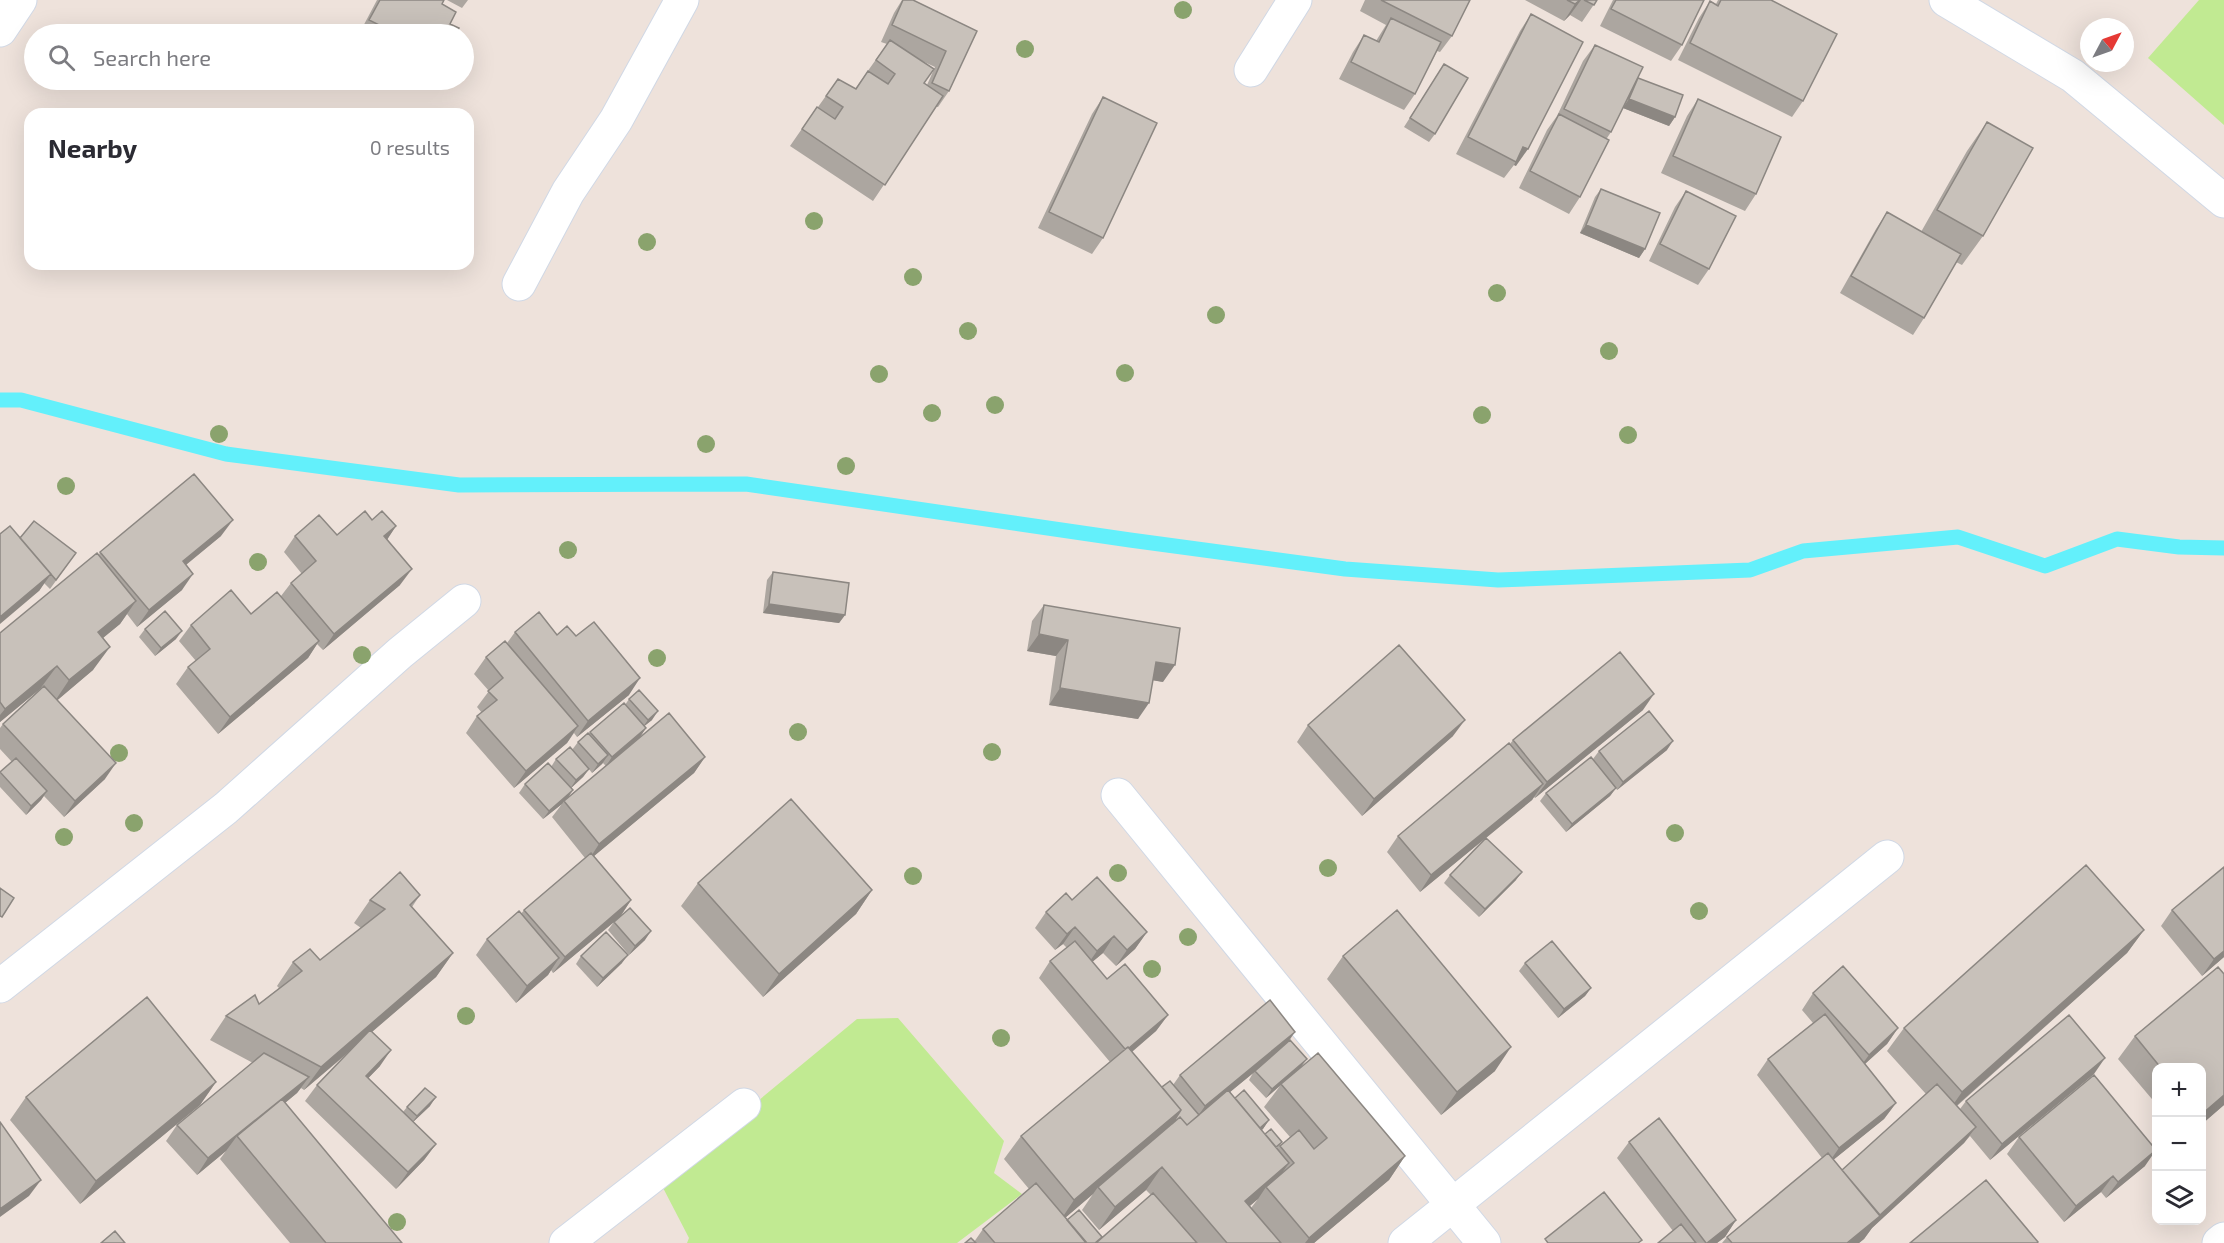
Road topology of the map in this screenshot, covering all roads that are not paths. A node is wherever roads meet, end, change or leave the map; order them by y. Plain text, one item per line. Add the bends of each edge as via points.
1 (20, 0) edge
2 (682, 0) edge
3 (1295, 0) edge
4 (1946, 0) edge
5 (0, 30) edge
6 (1251, 70) dead end
7 (2224, 201) edge
8 (519, 284) dead end
9 (464, 601) dead end
10 (1118, 795) dead end
11 (1887, 857) dead end
12 (0, 986) edge
13 (744, 1105) dead end
14 (1452, 1204) junction
15 (2224, 1239) edge
16 (566, 1243) edge
17 (1405, 1243) edge
18 (1484, 1243) edge
19 (2219, 1243) edge

1 - 5 street
2 - 8 street via 616,120 568,192
3 - 6 street
4 - 7 street via 2073,76
9 - 12 street via 226,808
10 - 14 street
11 - 14 street
13 - 16 street
14 - 17 street
14 - 18 street
15 - 19 street

